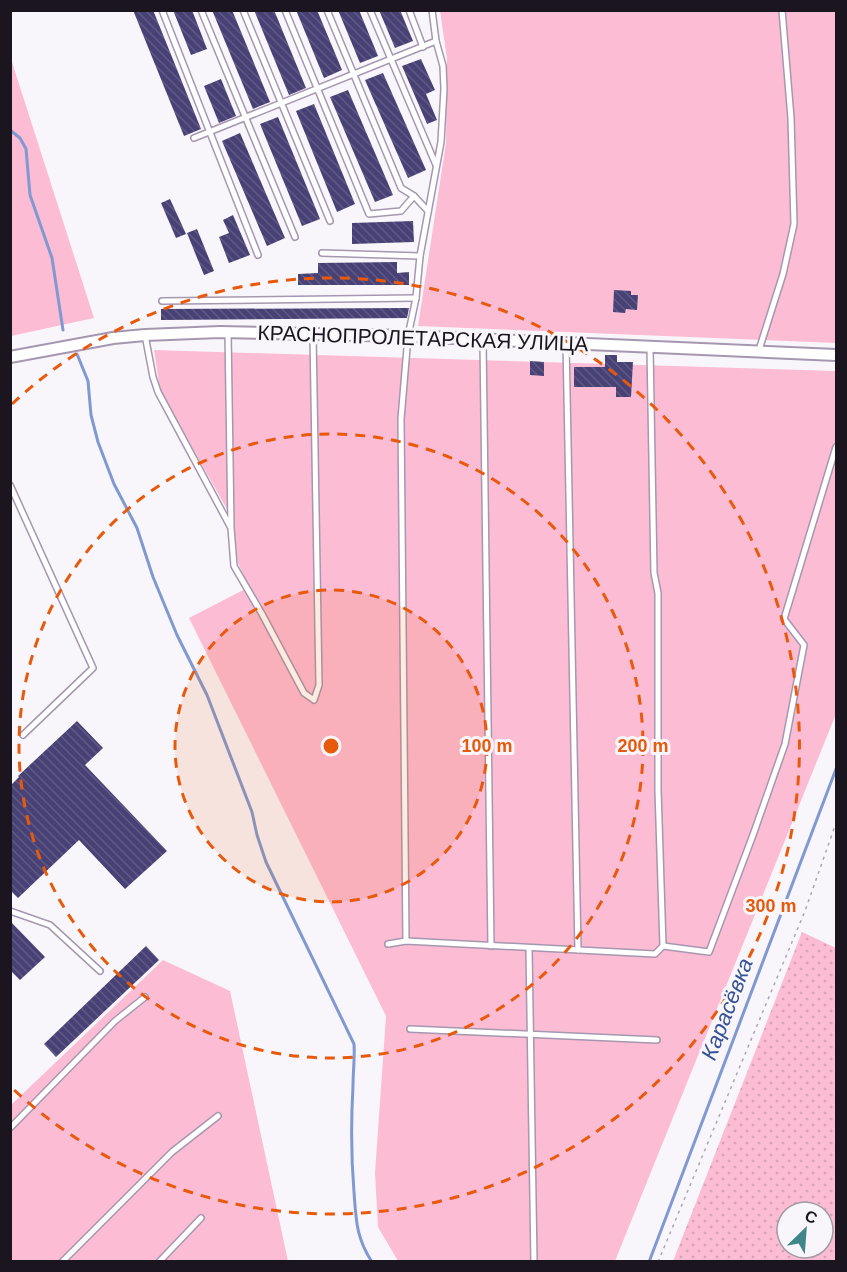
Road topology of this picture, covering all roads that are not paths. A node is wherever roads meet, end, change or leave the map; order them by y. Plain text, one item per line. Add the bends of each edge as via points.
1 (162, 10) edge
2 (201, 10) edge
3 (243, 10) edge
4 (285, 10) edge
5 (327, 10) edge
6 (370, 10) edge
7 (409, 10) edge
8 (432, 10) edge
9 (782, 10) edge
10 (436, 41) junction
11 (423, 47) junction
12 (390, 59) junction
13 (354, 74) junction
14 (318, 88) junction
15 (282, 103) junction
16 (246, 117) junction
17 (209, 132) junction
18 (194, 138) dead end
19 (437, 166) junction
20 (414, 196) junction
21 (428, 210) junction
22 (330, 221) dead end
23 (295, 237) dead end
24 (322, 254) dead end
25 (258, 255) dead end
26 (420, 256) junction
27 (416, 298) junction
28 (162, 301) dead end
29 (228, 332) junction
30 (145, 335) junction
31 (313, 335) junction
32 (408, 336) junction
33 (483, 340) junction
34 (566, 343) junction
35 (650, 346) junction
36 (759, 350) junction
37 (837, 355) edge
38 (10, 357) edge
39 (837, 447) edge
40 (10, 485) edge
41 (231, 528) junction
42 (23, 735) dead end
43 (10, 911) edge
44 (406, 941) junction
45 (388, 944) dead end
46 (491, 946) junction
47 (663, 946) junction
48 (529, 948) junction
49 (578, 950) junction
50 (100, 971) dead end
51 (145, 997) dead end
52 (410, 1029) dead end
53 (531, 1035) junction
54 (657, 1040) dead end
55 (218, 1116) dead end
56 (10, 1128) edge
57 (201, 1218) dead end
58 (62, 1262) edge
59 (159, 1262) edge
60 (534, 1262) edge

1 - 17 lane
2 - 16 lane
3 - 15 lane
4 - 14 lane
5 - 13 lane
6 - 12 lane
7 - 11 lane
8 - 10 lane
9 - 36 lane via 794,224
10 - 11 lane
10 - 19 lane via 444,89
11 - 12 lane
12 - 13 lane
12 - 19 lane
13 - 14 lane
13 - 20 lane via 401,188
14 - 15 lane
14 - 20 lane via 369,214 401,211
15 - 16 lane
15 - 22 lane
16 - 17 lane
16 - 23 lane
17 - 18 lane
17 - 25 lane
19 - 21 lane
20 - 21 lane
21 - 26 lane
24 - 26 lane
26 - 27 lane
27 - 28 lane
27 - 32 lane
29 - 30 street, КРАСНОПРОЛЕТАРСКАЯ УЛИЦА
29 - 31 street, КРАСНОПРОЛЕТАРСКАЯ УЛИЦА
29 - 41 lane
30 - 38 street, КРАСНОПРОЛЕТАРСКАЯ УЛИЦА
30 - 41 lane via 158,392
31 - 32 street, КРАСНОПРОЛЕТАРСКАЯ УЛИЦА
31 - 41 lane via 319,685 314,700 304,693 234,566
32 - 33 street, КРАСНОПРОЛЕТАРСКАЯ УЛИЦА
32 - 44 lane via 400,419
33 - 34 street, КРАСНОПРОЛЕТАРСКАЯ УЛИЦА
33 - 46 lane
34 - 35 street, КРАСНОПРОЛЕТАРСКАЯ УЛИЦА
34 - 49 lane
35 - 36 street, КРАСНОПРОЛЕТАРСКАЯ УЛИЦА
35 - 47 lane
36 - 37 street, КРАСНОПРОЛЕТАРСКАЯ УЛИЦА
39 - 47 lane via 784,619 804,645 785,744 709,952
40 - 42 lane via 93,668
43 - 50 lane via 50,925
44 - 45 lane
44 - 46 lane
46 - 48 lane
47 - 49 lane via 655,954
48 - 49 lane
48 - 53 lane
51 - 56 lane via 115,1021
52 - 53 lane
53 - 54 lane
53 - 60 lane
55 - 58 lane via 172,1152
57 - 59 lane

